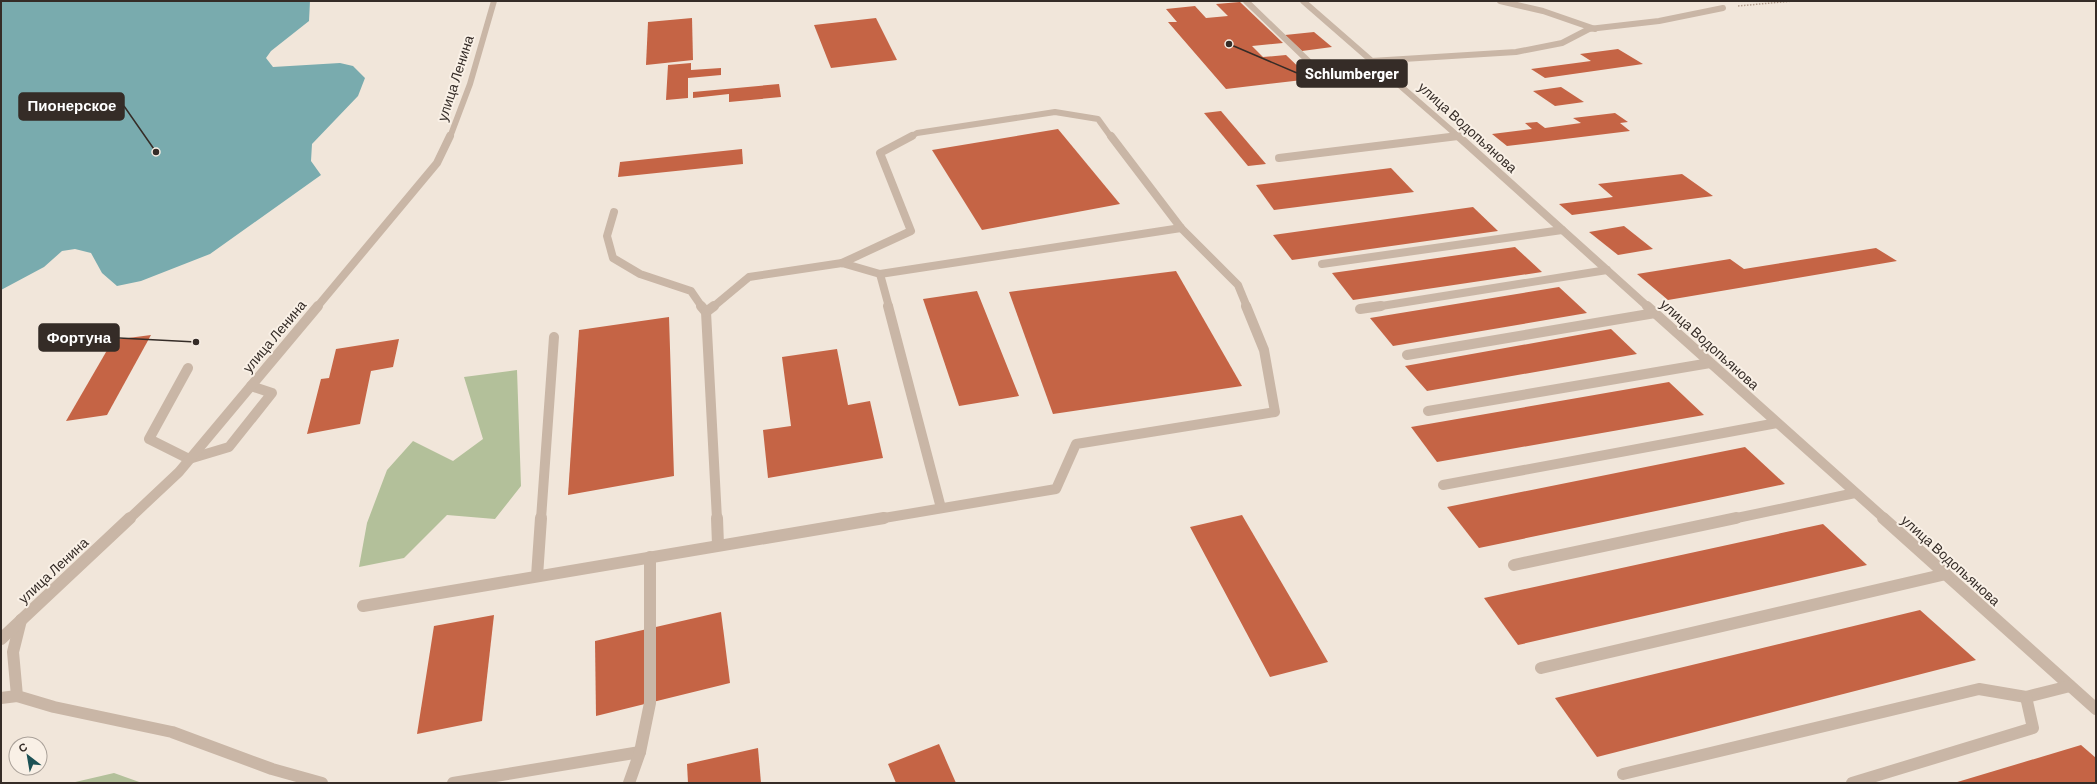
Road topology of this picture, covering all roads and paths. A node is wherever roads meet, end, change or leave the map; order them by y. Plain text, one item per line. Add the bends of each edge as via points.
1 (494, 1) edge
2 (1246, 1) edge
3 (1303, 1) edge
4 (1500, 1) edge
5 (1713, 1) edge
6 (1793, 1) edge
7 (1913, 1) edge
8 (1920, 1) edge
9 (2016, 1) edge
10 (2021, 1) edge
11 (1724, 8) junction
12 (1595, 29) junction
13 (1372, 61) junction
14 (1328, 80) dead end
15 (1458, 136) junction
16 (1279, 158) dead end
17 (614, 212) dead end
18 (1181, 228) junction
19 (1562, 230) junction
20 (842, 264) junction
21 (1322, 264) dead end
22 (1607, 270) junction
23 (880, 274) junction
24 (1360, 309) dead end
25 (706, 312) junction
26 (1655, 313) junction
27 (554, 337) dead end
28 (1407, 355) dead end
29 (1710, 363) junction
30 (188, 368) dead end
31 (251, 386) junction
32 (1428, 411) dead end
33 (1777, 423) junction
34 (189, 459) junction
35 (1443, 485) dead end
36 (1855, 493) junction
37 (942, 508) junction
38 (718, 545) junction
39 (650, 557) junction
40 (1514, 565) dead end
41 (1946, 574) junction
42 (537, 576) junction
43 (363, 606) dead end
44 (21, 620) junction
45 (1, 639) edge
46 (1541, 668) dead end
47 (2070, 686) junction
48 (17, 696) junction
49 (2026, 697) junction
50 (1, 698) edge
51 (2096, 709) edge
52 (640, 752) junction
53 (1623, 774) dead end
54 (322, 783) edge
55 (453, 783) edge
56 (629, 783) edge
57 (1852, 783) edge

1 - 31 street, улица Ленина via 471,87 454,131 437,163
2 - 14 street
3 - 13 street, улица Водопьянова
4 - 12 street via 1543,11
5 - 11 street
6 - 11 path
7 - 8 path
9 - 10 path
11 - 12 street via 1660,21
12 - 13 street via 1589,29 1562,43 1516,52
13 - 15 street, улица Водопьянова
15 - 16 street
15 - 19 street, улица Водопьянова
17 - 25 street via 607,236 613,258 640,274 691,291
18 - 20 street via 1098,119 1055,112 916,133 880,154 911,231
18 - 23 street
18 - 37 street via 1238,285 1264,350 1275,412 1076,444 1056,489
19 - 21 street
19 - 22 street, улица Водопьянова
20 - 23 street
20 - 25 street via 749,277
22 - 24 street
22 - 26 street, улица Водопьянова
23 - 37 street
25 - 38 street
26 - 28 street
26 - 29 street, улица Водопьянова
27 - 42 street
29 - 32 street
29 - 33 street, улица Водопьянова
30 - 34 street via 149,439
31 - 34 street, улица Ленина
31 - 34 street via 272,393 229,447
33 - 35 street
33 - 36 street, улица Водопьянова
34 - 44 street, улица Ленина via 179,472
36 - 40 street
36 - 41 street, улица Водопьянова
37 - 38 street
38 - 39 street
39 - 42 street
39 - 52 street via 650,703
41 - 46 street
41 - 47 street, улица Водопьянова
42 - 43 street
44 - 45 street, улица Ленина
44 - 48 street via 13,652
47 - 49 street
47 - 51 street, улица Водопьянова
48 - 50 street
48 - 54 street via 54,707 172,732 272,769
49 - 53 street via 1979,689
49 - 57 street via 2033,728
52 - 55 street
52 - 56 street

